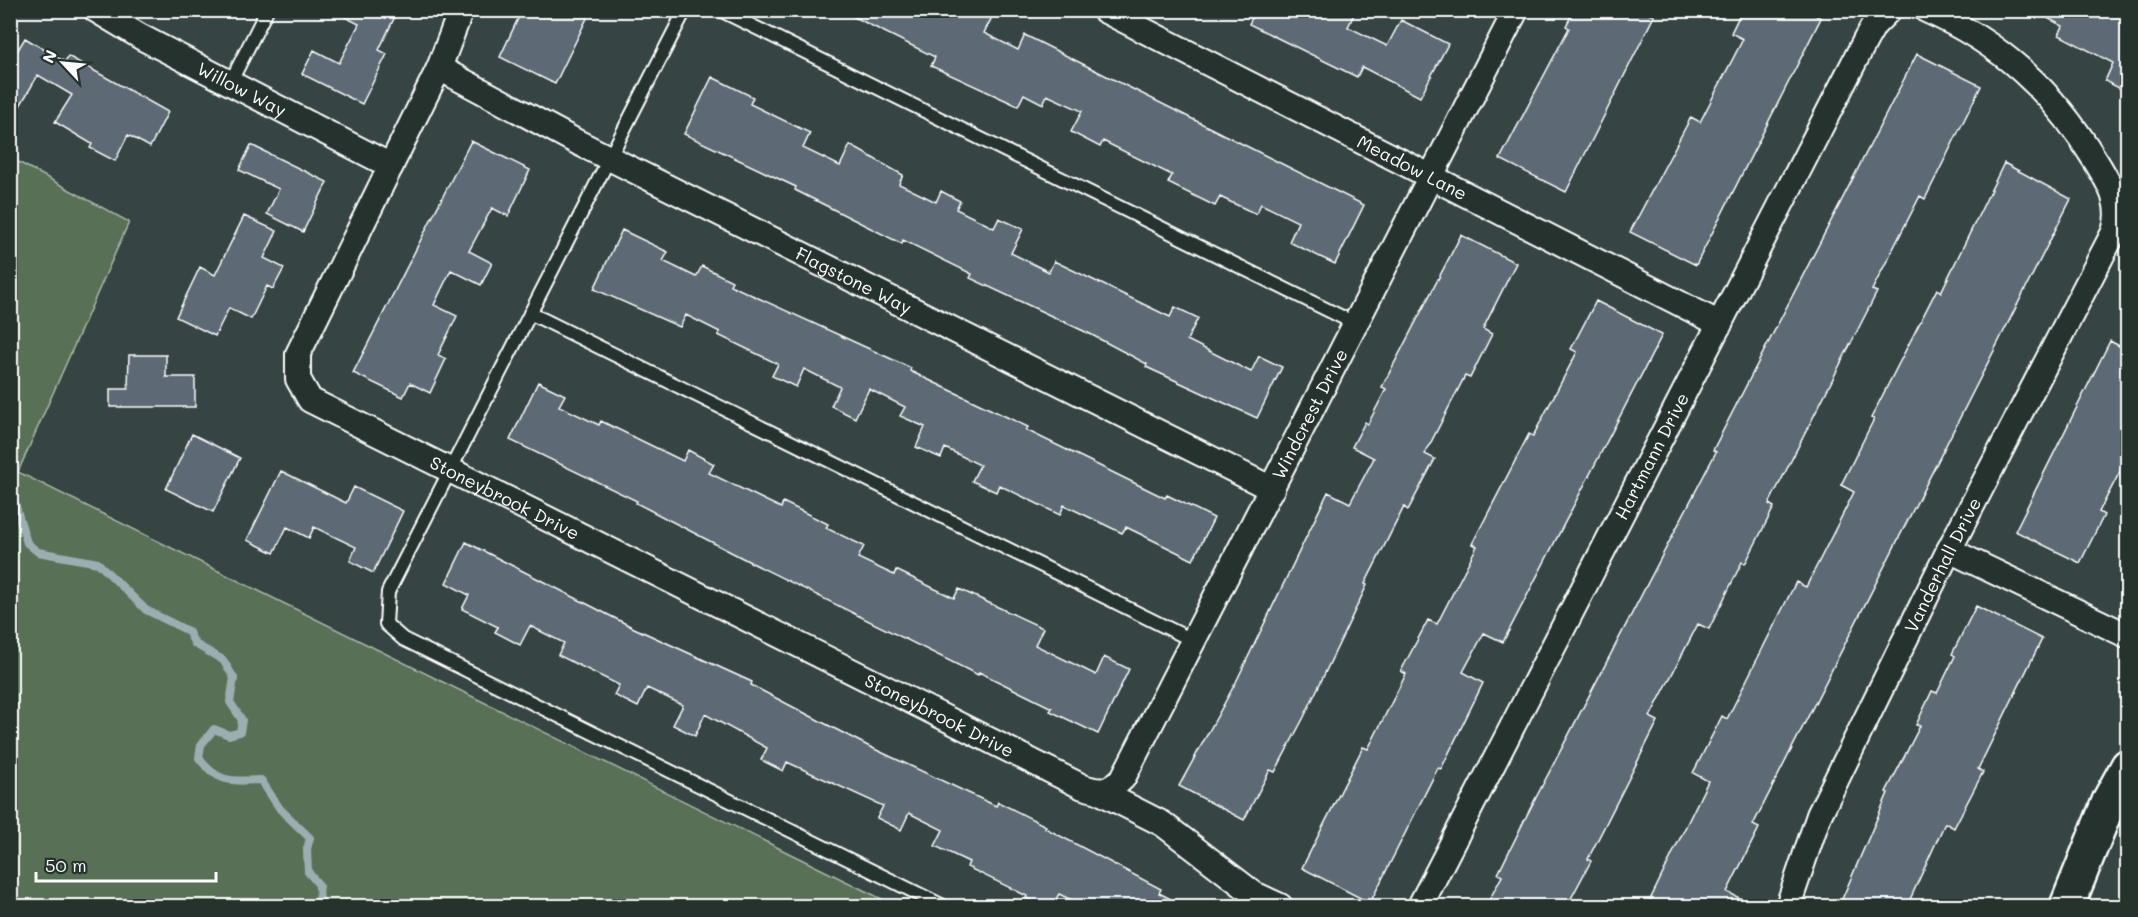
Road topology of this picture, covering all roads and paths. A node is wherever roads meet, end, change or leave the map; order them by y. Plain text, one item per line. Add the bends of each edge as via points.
1 (96, 10) edge
2 (267, 10) edge
3 (461, 10) edge
4 (685, 10) edge
5 (720, 10) edge
6 (1104, 10) edge
7 (1889, 10) edge
8 (1513, 12) edge
9 (1933, 13) edge
10 (439, 69) junction
11 (230, 83) junction
12 (610, 158) junction
13 (391, 166) junction
14 (1431, 176) junction
15 (530, 313) junction
16 (1356, 324) junction
17 (1720, 324) junction
18 (450, 471) junction
19 (1272, 489) junction
20 (1949, 550) junction
21 (2127, 636) edge
22 (1194, 641) junction
23 (2127, 766) edge
24 (1092, 789) junction
25 (943, 906) edge
26 (1280, 906) edge
27 (1420, 906) edge
28 (1788, 906) edge
29 (2067, 906) edge

1 - 11 street, Willow Way via 141,38
2 - 11 lane
3 - 10 street, Stoneybrook Drive
4 - 12 lane
5 - 16 lane
6 - 14 street, Meadow Lane
7 - 17 street, Hartmann Drive via 1866,39
8 - 14 street, Windcrest Drive
9 - 20 street, Vanderhall Drive via 1995,49 2054,100 2104,174 2118,204 2119,216
10 - 12 street, Flagstone Way
10 - 13 street, Stoneybrook Drive
11 - 13 street, Willow Way
12 - 15 lane
12 - 19 street, Flagstone Way
13 - 18 street, Stoneybrook Drive via 298,354 298,379 310,400 331,413
14 - 16 street, Windcrest Drive
14 - 17 street, Meadow Lane
15 - 18 lane
15 - 22 lane
16 - 19 street, Windcrest Drive
17 - 27 street, Hartmann Drive
18 - 24 street, Stoneybrook Drive
18 - 25 lane via 388,592 386,624 403,639
19 - 22 street, Windcrest Drive
20 - 21 street
20 - 28 street, Vanderhall Drive via 1819,815
22 - 24 street, Windcrest Drive via 1123,778 1111,789
23 - 29 main road
24 - 26 street, Stoneybrook Drive via 1163,824 1254,894

